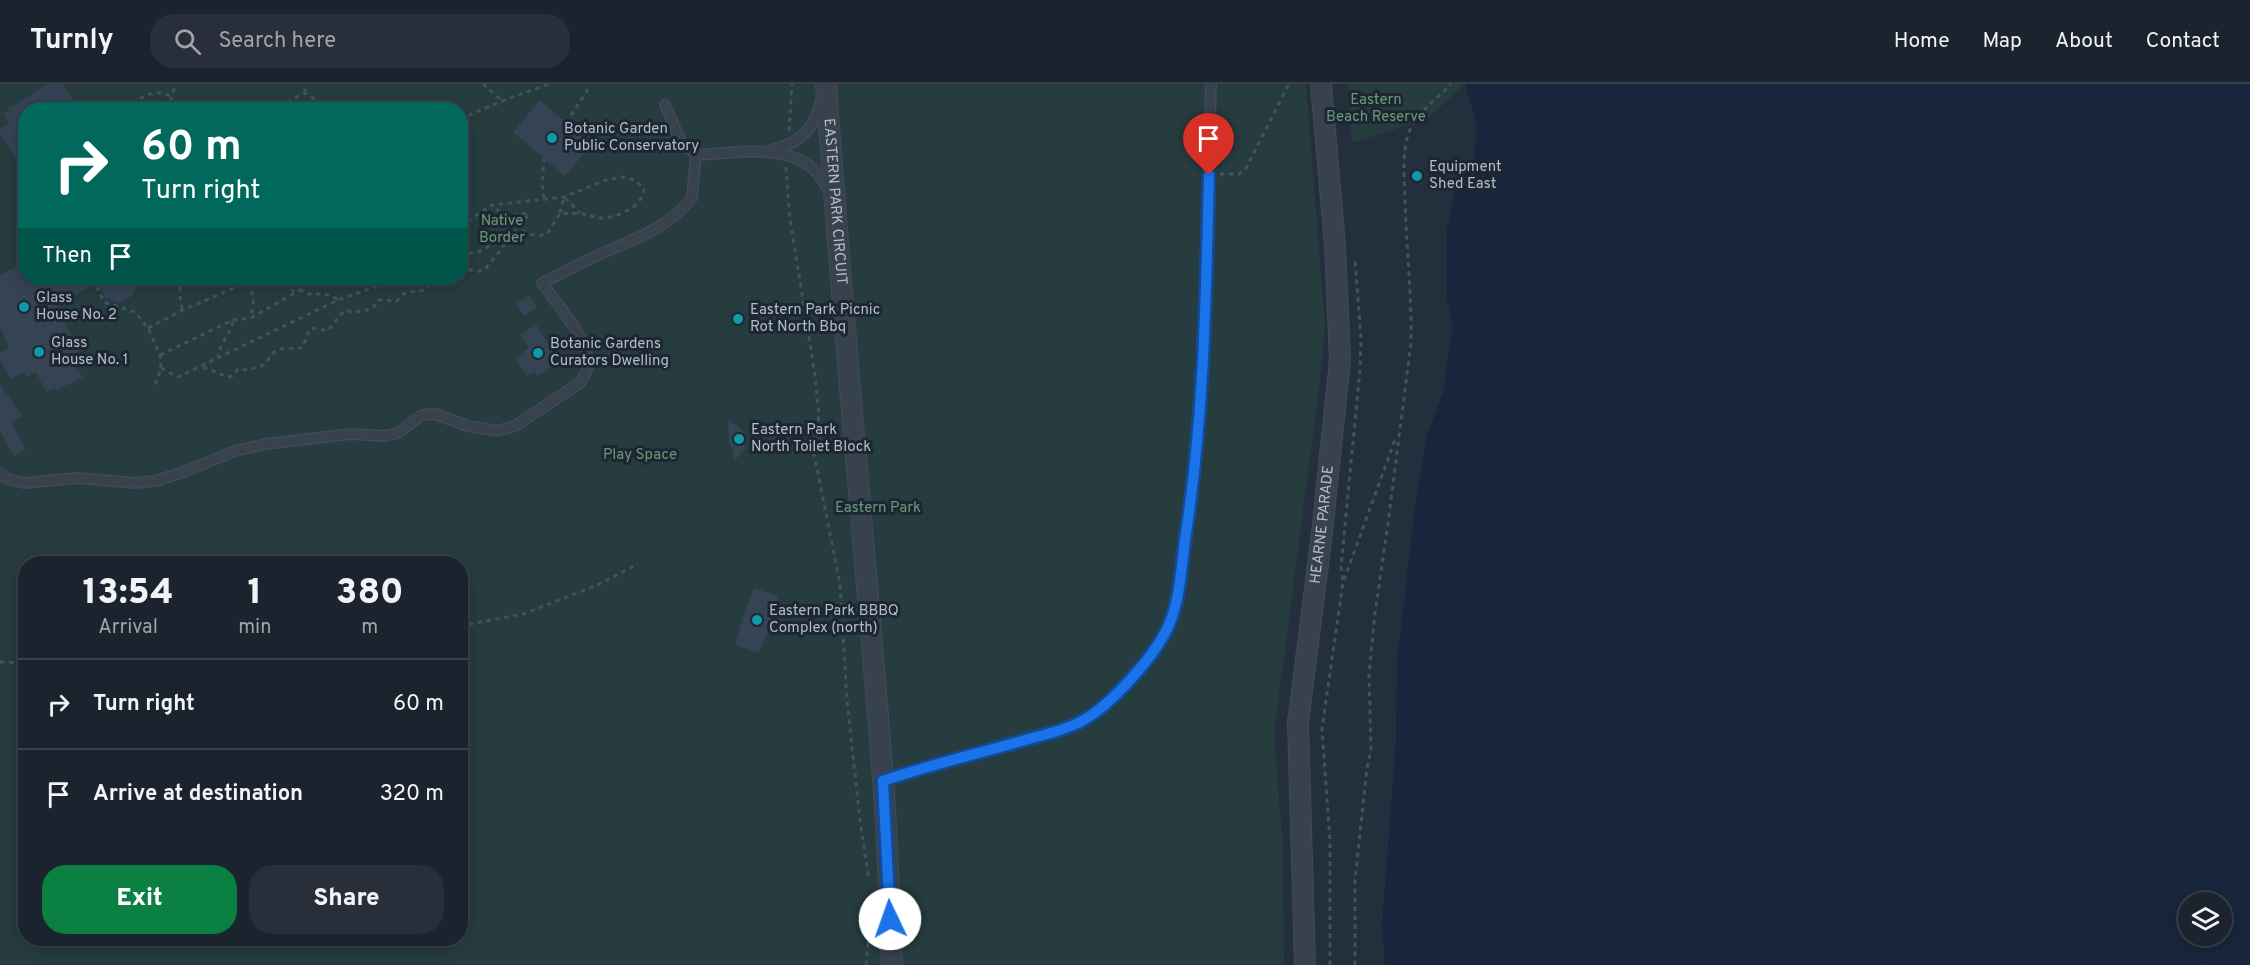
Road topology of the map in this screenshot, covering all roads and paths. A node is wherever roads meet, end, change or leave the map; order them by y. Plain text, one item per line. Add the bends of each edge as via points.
1 (176, 84) edge
2 (305, 84) edge
3 (483, 84) edge
4 (549, 84) edge
5 (585, 84) edge
6 (792, 84) edge
7 (825, 84) edge
8 (1211, 84) edge
9 (1288, 84) edge
10 (1321, 84) edge
11 (1450, 84) edge
12 (305, 93) junction
13 (171, 98) junction
14 (502, 101) junction
15 (133, 102) edge
16 (172, 102) edge
17 (287, 102) edge
18 (319, 102) edge
19 (665, 105) dead end
20 (468, 116) edge
21 (566, 123) dead end
22 (788, 150) junction
23 (696, 155) junction
24 (544, 158) dead end
25 (1209, 175) junction
26 (564, 197) junction
27 (544, 199) junction
28 (492, 205) junction
29 (834, 206) junction
30 (560, 213) junction
31 (581, 214) junction
32 (507, 216) junction
33 (468, 221) edge
34 (518, 226) junction
35 (468, 253) edge
36 (468, 270) edge
37 (96, 285) edge
38 (182, 285) edge
39 (243, 285) edge
40 (249, 285) edge
41 (286, 285) edge
42 (308, 285) edge
43 (378, 285) edge
44 (430, 285) edge
45 (300, 289) junction
46 (294, 292) junction
47 (339, 300) junction
48 (183, 310) junction
49 (251, 318) junction
50 (233, 320) junction
51 (148, 328) junction
52 (160, 355) junction
53 (220, 358) junction
54 (203, 367) junction
55 (161, 368) junction
56 (154, 388) dead end
57 (1398, 433) junction
58 (0, 473) edge
59 (638, 564) dead end
60 (468, 624) edge
61 (0, 662) edge
62 (18, 663) edge
63 (883, 781) junction
64 (870, 885) dead end
65 (871, 908) dead end
66 (866, 965) edge
67 (892, 965) edge
68 (1305, 965) edge
69 (1330, 965) edge
70 (1355, 965) edge

1 - 13 path
2 - 12 path
3 - 14 path
4 - 14 path
5 - 21 path via 587,91
6 - 22 path
7 - 22 lane via 812,127
7 - 29 street, EASTERN PARK CIRCUIT
8 - 25 lane
9 - 25 path via 1245,170 1239,174
10 - 68 street, HEARNE PARADE via 1336,256 1340,360 1298,722
11 - 57 path via 1416,119 1406,143 1411,343
12 - 17 path
12 - 18 path
13 - 15 path via 159,91
13 - 16 path
14 - 20 path
19 - 23 lane via 681,142
22 - 23 lane
22 - 29 lane via 819,174
22 - 64 path via 790,219 819,415 814,453 840,584 848,711
23 - 58 lane via 692,198 664,224 542,283 584,345 586,374 581,382 514,426 483,430 435,414 422,415 398,434 350,434 266,444 235,451 156,481 135,483 77,478 24,483
24 - 27 path
25 - 63 lane via 1204,344 1190,511 1167,629 1154,652 1117,694 1080,722
26 - 27 path
26 - 30 path
26 - 31 path
26 - 31 path via 623,177 644,188 638,204 620,214 601,218
27 - 28 path
28 - 32 path
28 - 33 path
29 - 63 street, EASTERN PARK CIRCUIT
30 - 31 path
30 - 34 path via 547,234 531,236
32 - 34 path via 528,213
32 - 35 path via 491,246
34 - 36 path via 486,268
37 - 51 path via 104,302 135,312
38 - 48 path
39 - 48 path
40 - 49 path via 254,298
41 - 46 path
42 - 45 path
43 - 47 path
44 - 54 path via 420,292 402,294 397,301 378,300 374,309 354,313 346,310 327,331 310,329 302,348 274,352 264,365 238,369 228,377
45 - 46 path
45 - 47 path via 305,294 322,293
46 - 49 path
47 - 53 path
48 - 51 path
49 - 50 path
50 - 52 path
50 - 53 path via 220,346
51 - 52 path
52 - 55 path
53 - 54 path
54 - 55 path via 178,377
55 - 56 path
57 - 69 path via 1343,582 1324,707
57 - 70 path via 1369,675 1371,750 1356,880
59 - 60 path via 595,586 523,614
61 - 62 path
63 - 67 street, EASTERN PARK CIRCUIT
65 - 66 path

